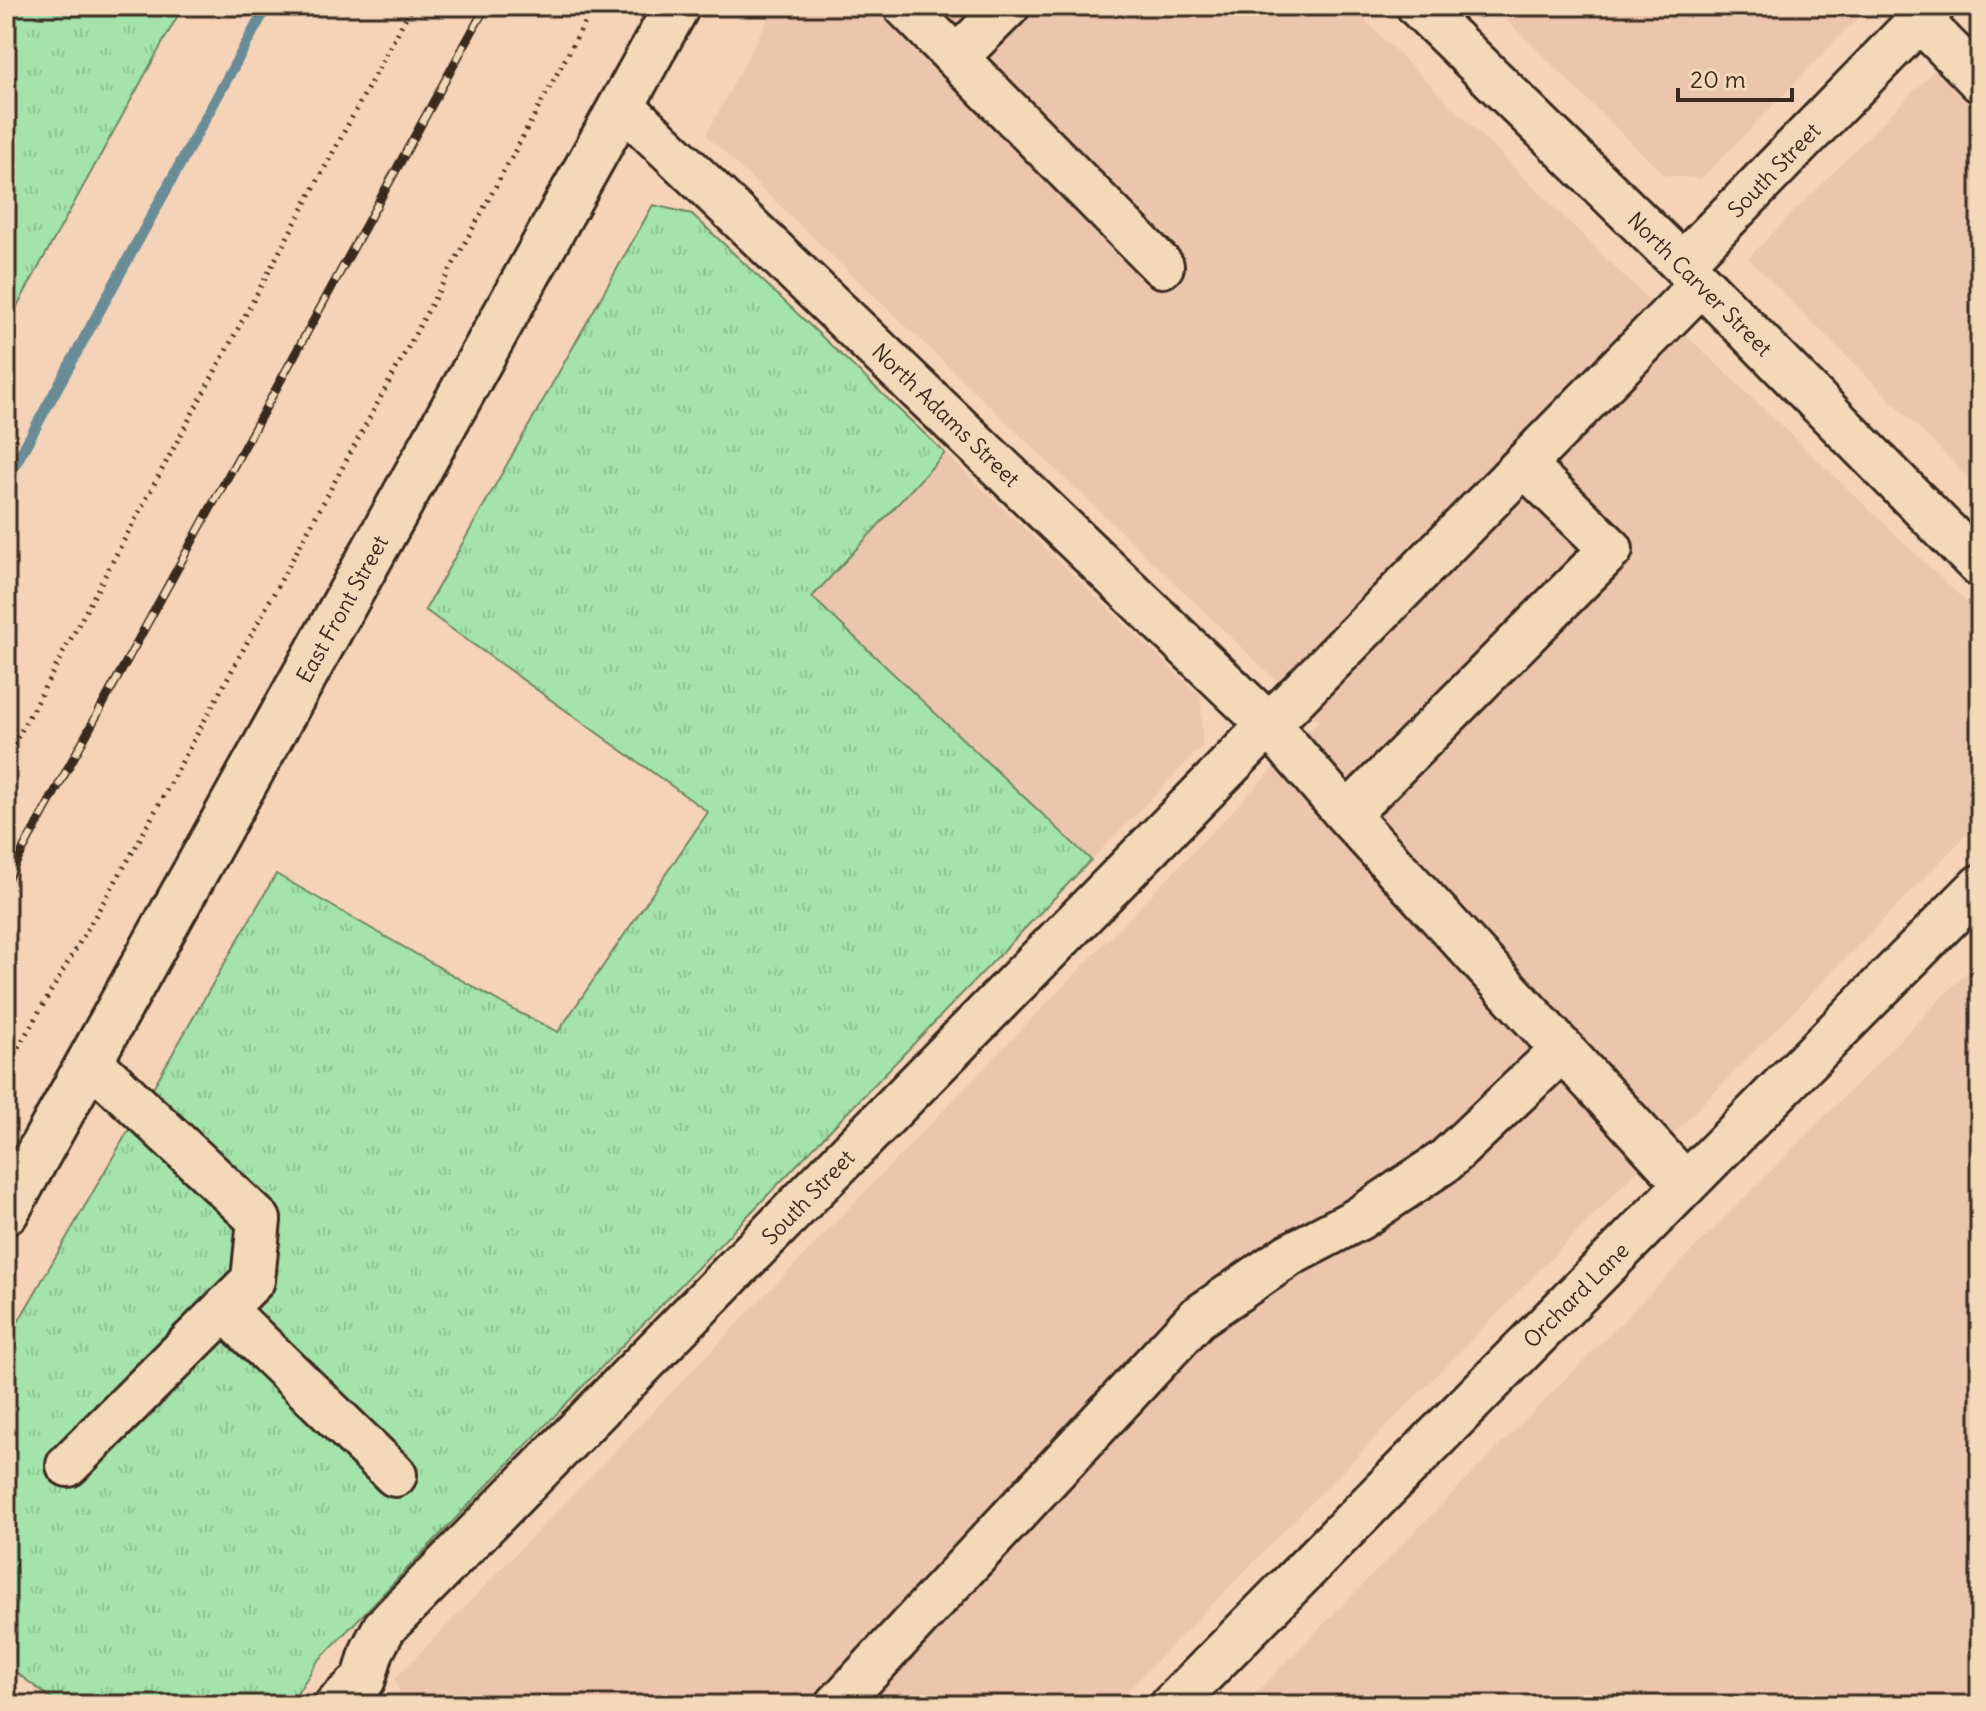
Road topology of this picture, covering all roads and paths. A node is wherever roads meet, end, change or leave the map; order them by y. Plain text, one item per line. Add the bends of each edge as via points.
1 (412, 6) edge
2 (594, 6) edge
3 (677, 6) edge
4 (905, 6) edge
5 (1008, 6) edge
6 (1418, 6) edge
7 (1926, 13) edge
8 (957, 57) junction
9 (1980, 81) edge
10 (622, 105) junction
11 (1162, 266) dead end
12 (1692, 274) junction
13 (1524, 465) junction
14 (1980, 566) edge
15 (1270, 726) junction
16 (6, 759) edge
17 (1347, 815) junction
18 (1980, 886) edge
19 (1563, 1049) junction
20 (90, 1061) junction
21 (6, 1068) edge
22 (1686, 1184) junction
23 (6, 1212) edge
24 (224, 1309) junction
25 (68, 1465) dead end
26 (395, 1475) dead end
27 (357, 1696) edge
28 (837, 1705) edge
29 (1172, 1705) edge

1 - 16 path
2 - 21 path via 142,834
3 - 10 main road, East Front Street
4 - 8 street
5 - 8 street
6 - 12 street, North Carver Street
7 - 9 street
7 - 12 street, South Street
8 - 11 street
10 - 15 street, North Adams Street
10 - 20 main road, East Front Street
12 - 13 street, South Street
12 - 14 street, North Carver Street
13 - 15 street, South Street
13 - 17 street via 1611,549
15 - 17 street, North Adams Street
15 - 27 street, South Street via 384,1628
17 - 19 street, North Adams Street
18 - 22 street, Orchard Lane
19 - 22 street, North Adams Street
19 - 28 street via 1445,1161 1358,1219 1289,1255 1197,1318
20 - 23 main road, East Front Street
20 - 24 street via 259,1220 253,1280
22 - 29 street, Orchard Lane
24 - 25 street
24 - 26 street

